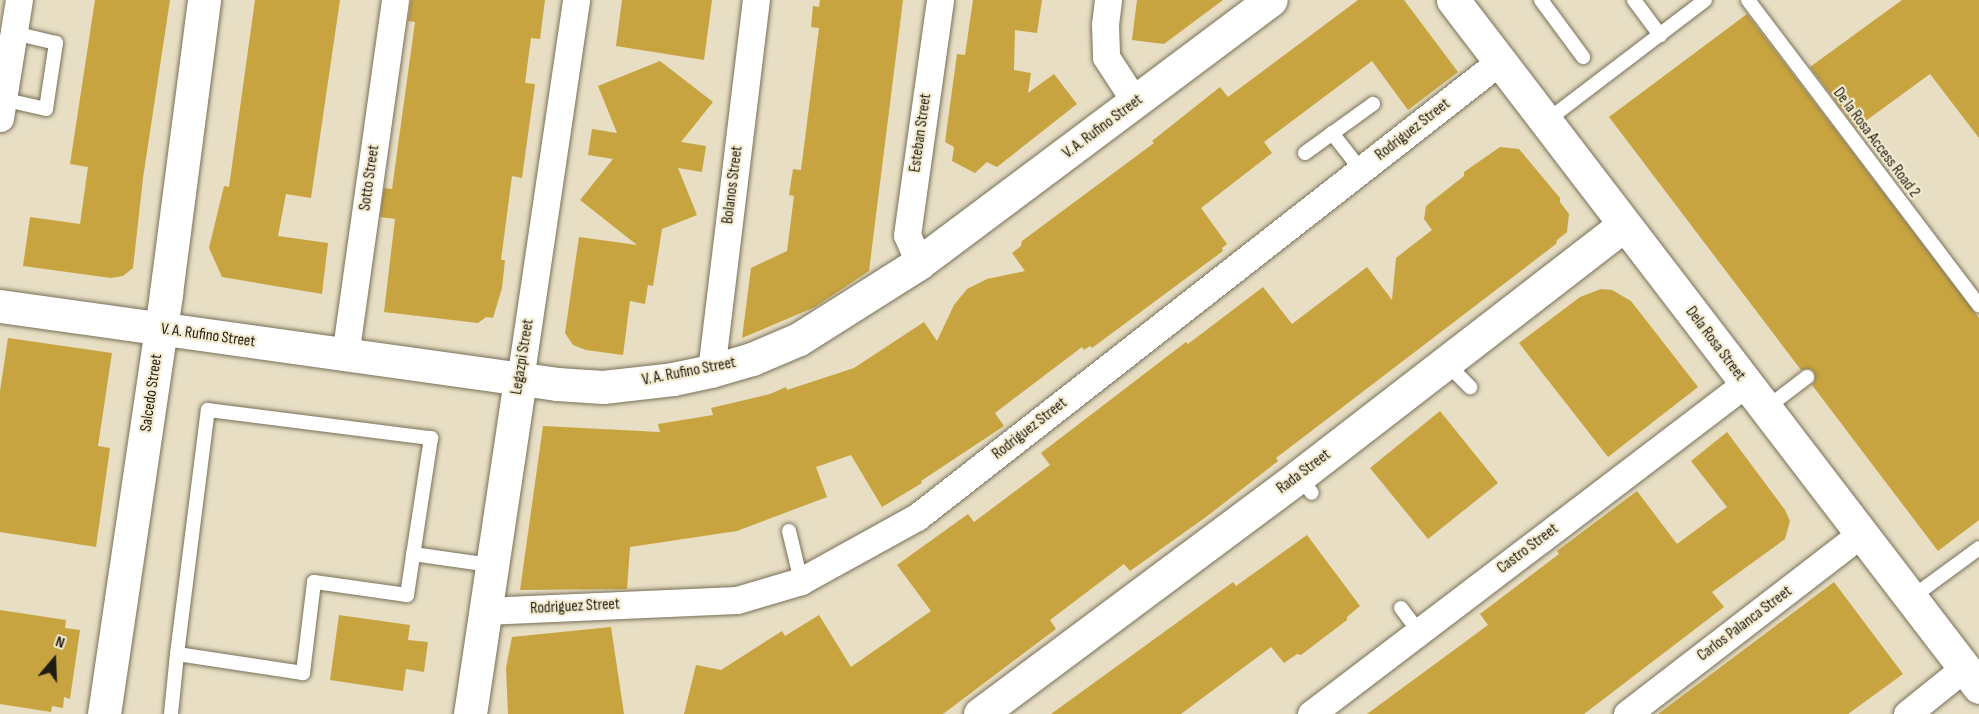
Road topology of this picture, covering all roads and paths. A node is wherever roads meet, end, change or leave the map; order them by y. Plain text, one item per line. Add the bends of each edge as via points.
1 (19, 0) edge
2 (204, 0) edge
3 (395, 0) edge
4 (576, 0) edge
5 (756, 0) edge
6 (940, 0) edge
7 (1108, 0) edge
8 (1270, 0) edge
9 (1453, 0) edge
10 (1541, 0) edge
11 (1634, 0) edge
12 (1705, 0) edge
13 (1748, 0) edge
14 (14, 33) junction
15 (1660, 35) junction
16 (1583, 57) dead end
17 (1499, 62) junction
18 (1136, 103) junction
19 (1373, 104) dead end
20 (1, 108) edge
21 (1545, 122) junction
22 (1332, 133) junction
23 (1305, 153) dead end
24 (1361, 170) junction
25 (1624, 225) junction
26 (919, 263) junction
27 (1979, 305) edge
28 (0, 306) edge
29 (161, 329) junction
30 (345, 356) junction
31 (1447, 364) junction
32 (711, 371) junction
33 (1807, 377) dead end
34 (520, 380) junction
35 (1745, 384) junction
36 (1470, 387) dead end
37 (1764, 410) junction
38 (789, 531) dead end
39 (1862, 533) junction
40 (1979, 548) edge
41 (413, 554) junction
42 (490, 565) junction
43 (801, 581) junction
44 (1911, 598) junction
45 (1401, 608) dead end
46 (483, 611) junction
47 (1419, 632) junction
48 (177, 654) junction
49 (1972, 678) edge
50 (104, 714) edge
51 (171, 714) edge
52 (470, 714) edge
53 (980, 714) edge
54 (1311, 714) edge
55 (1627, 714) edge
56 (1907, 714) edge

1 - 14 street
2 - 29 street, Salcedo Street
3 - 30 street, Sotto Street
4 - 34 street, Legazpi Street
5 - 32 street, Bolanos Street
6 - 26 street, Esteban Street via 907,235
7 - 18 street via 1107,57
8 - 18 street, V. A. Rufino Street
9 - 17 street, Dela Rosa Street
10 - 16 lane
11 - 15 lane
12 - 15 lane
13 - 27 lane, De la Rosa Access Road 2
14 - 20 street
14 - 20 lane via 56,43 46,109
15 - 21 lane
17 - 21 street, Dela Rosa Street
17 - 24 street, Rodriguez Street
18 - 26 street, V. A. Rufino Street
19 - 22 lane
21 - 25 street, Dela Rosa Street
22 - 23 lane
22 - 24 lane
24 - 43 street, Rodriguez Street via 917,516
25 - 31 street, Rada Street
25 - 35 street, Dela Rosa Street
26 - 32 street, V. A. Rufino Street via 799,339
28 - 29 street, V. A. Rufino Street
29 - 30 street, V. A. Rufino Street
29 - 50 street, Salcedo Street
30 - 34 street, V. A. Rufino Street
31 - 36 lane
31 - 53 street, Rada Street via 1306,485
32 - 34 street, V. A. Rufino Street via 603,387
33 - 37 lane
34 - 42 street, Legazpi Street
35 - 37 street, Dela Rosa Street
35 - 47 street, Castro Street
37 - 39 street, Dela Rosa Street
38 - 43 lane
39 - 44 street, Dela Rosa Street
39 - 55 street, Carlos Palanca Street
40 - 44 lane
41 - 42 lane
41 - 48 lane via 407,595 314,582 303,673
41 - 48 lane via 430,438 208,410
42 - 46 street, Legazpi Street
43 - 46 street, Rodriguez Street via 737,600
44 - 49 street, Dela Rosa Street
45 - 47 lane
46 - 52 street, Legazpi Street
47 - 54 street, Castro Street
48 - 51 lane
49 - 56 street

